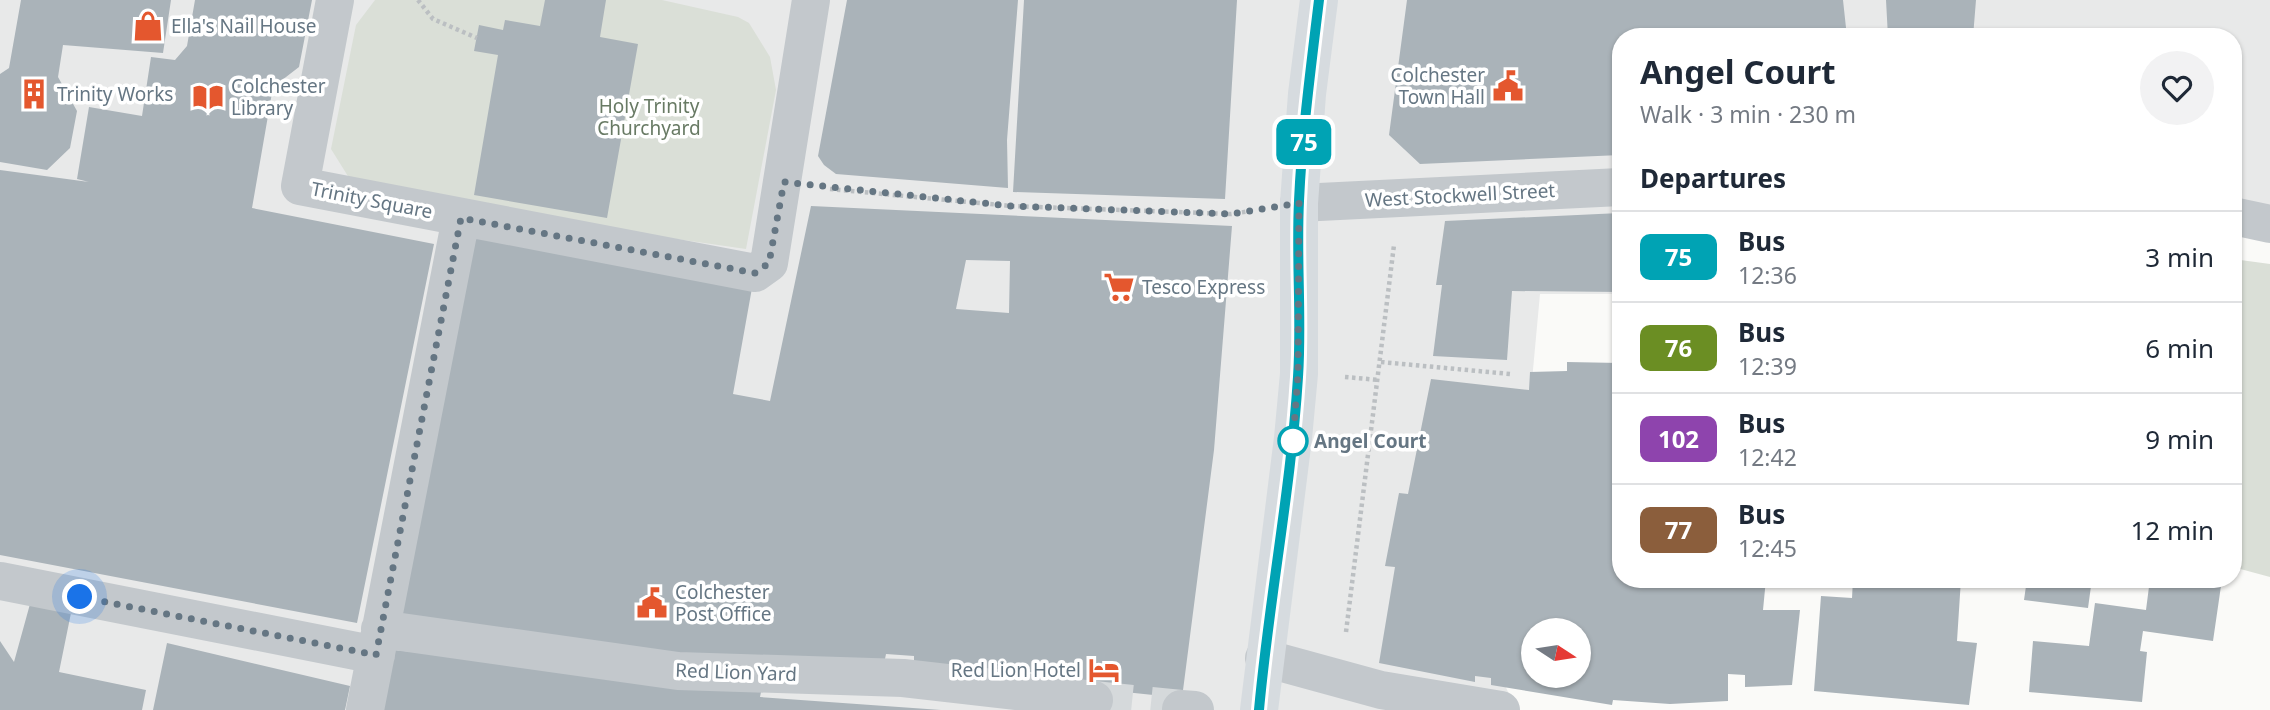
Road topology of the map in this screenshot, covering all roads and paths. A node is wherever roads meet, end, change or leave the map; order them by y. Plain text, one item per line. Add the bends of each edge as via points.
1 (335, 0) edge
2 (418, 0) edge
3 (811, 0) edge
4 (1320, 0) edge
5 (477, 38) dead end
6 (784, 182) junction
7 (1612, 187) edge
8 (1399, 199) junction
9 (1299, 203) junction
10 (461, 218) junction
11 (2242, 218) edge
12 (2270, 224) edge
13 (1381, 362) junction
14 (1510, 374) dead end
15 (0, 581) edge
16 (378, 642) junction
17 (1264, 658) junction
18 (1339, 681) junction
19 (1094, 700) tunnel mouth
20 (1181, 709) edge
21 (365, 710) edge
22 (1195, 710) edge
23 (1259, 710) edge
24 (1501, 710) edge

1 - 10 street, Trinity Square via 300,186
2 - 5 path via 433,19
3 - 6 street
4 - 9 street
6 - 9 path via 1011,206 1231,214
6 - 10 street, Trinity Square via 769,263 755,273
7 - 8 street, West Stockwell Street
8 - 9 street, West Stockwell Street
8 - 13 path
9 - 17 street via 1298,374 1281,552
10 - 16 street
11 - 12 street
13 - 14 path
13 - 18 path
15 - 16 street, Red Lion Yard
16 - 19 street, Red Lion Yard via 678,671 904,678
16 - 21 street
17 - 18 street
17 - 23 street
18 - 24 street
20 - 22 street

